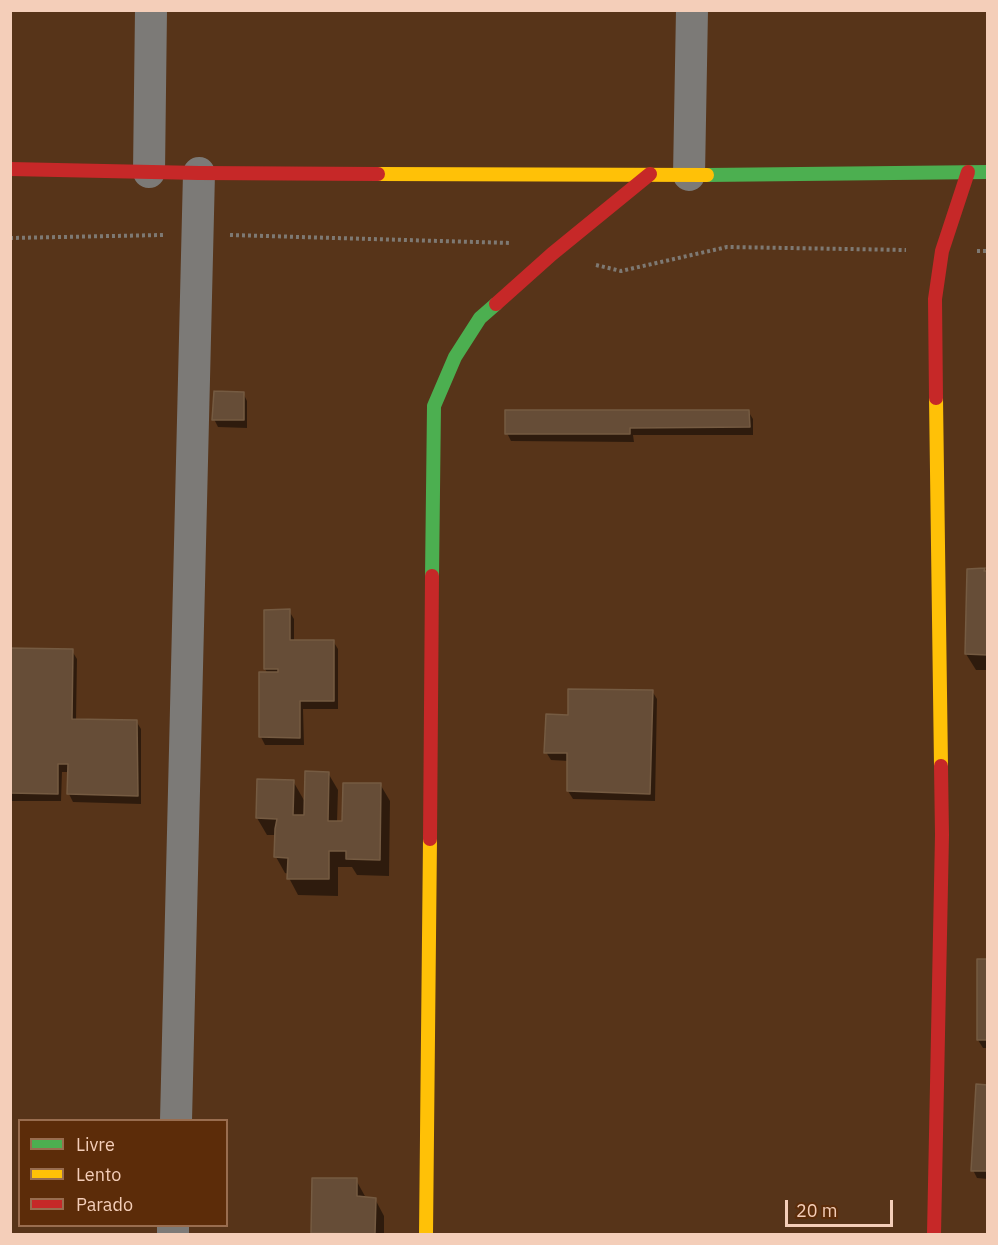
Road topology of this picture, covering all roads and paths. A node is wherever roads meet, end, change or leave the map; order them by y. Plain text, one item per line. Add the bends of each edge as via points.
1 (151, 10) edge
2 (692, 10) edge
3 (10, 169) edge
4 (149, 172) junction
5 (968, 172) junction
6 (987, 172) edge
7 (199, 173) junction
8 (650, 174) junction
9 (689, 174) junction
10 (198, 234) junction
11 (10, 238) edge
12 (942, 251) junction
13 (987, 251) edge
14 (552, 254) junction
15 (176, 1119) edge
16 (426, 1234) edge
17 (934, 1234) edge

1 - 4 street
2 - 9 street
3 - 4 street
4 - 7 street
5 - 6 street
5 - 9 street
5 - 12 street
7 - 8 street
7 - 10 street
8 - 9 street
8 - 14 street
10 - 11 path
10 - 14 path via 513,243
10 - 15 street
12 - 13 path
12 - 14 path via 727,247 621,271
12 - 17 street via 935,299 942,835
14 - 16 street via 480,318 455,357 434,406

